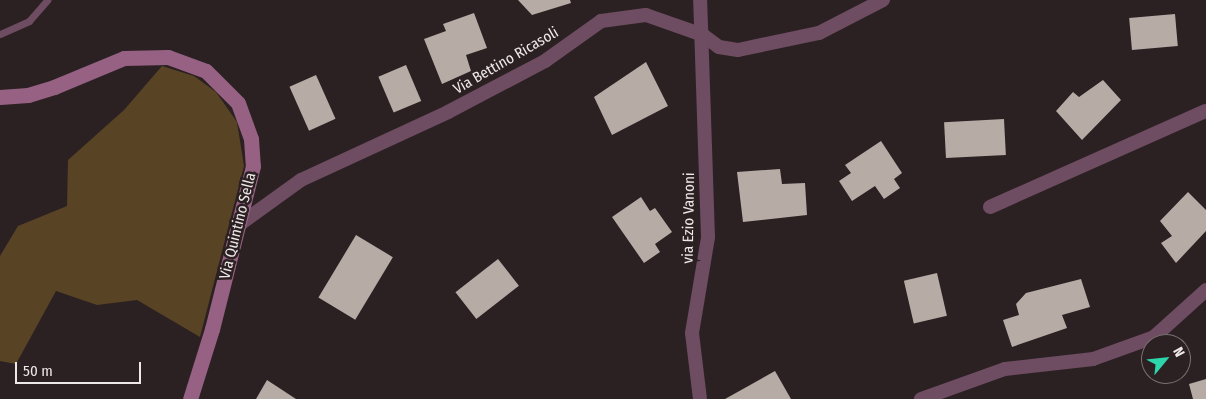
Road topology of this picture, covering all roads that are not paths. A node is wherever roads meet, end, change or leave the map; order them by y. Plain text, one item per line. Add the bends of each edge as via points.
1 (47, 0) edge
2 (700, 0) edge
3 (884, 0) edge
4 (0, 34) edge
5 (703, 35) junction
6 (0, 98) edge
7 (1206, 111) edge
8 (990, 208) dead end
9 (240, 224) junction
10 (1206, 290) edge
11 (190, 399) edge
12 (700, 399) edge
13 (921, 399) edge

1 - 4 lane via 29,21
2 - 5 street, via Ezio Vanoni
3 - 5 street, Via Bettino Ricasoli via 819,33 738,50 720,47
5 - 9 street, Via Bettino Ricasoli via 646,14 601,21 537,65 448,112 301,180
5 - 12 street, via Ezio Vanoni via 708,237 692,333
6 - 9 street, Via Quintino Sella via 28,95 54,87 124,58 168,57 206,71 238,103 251,139 253,166
7 - 8 street
9 - 11 street, Via Quintino Sella
10 - 13 street via 1154,337 1094,359 1004,369

